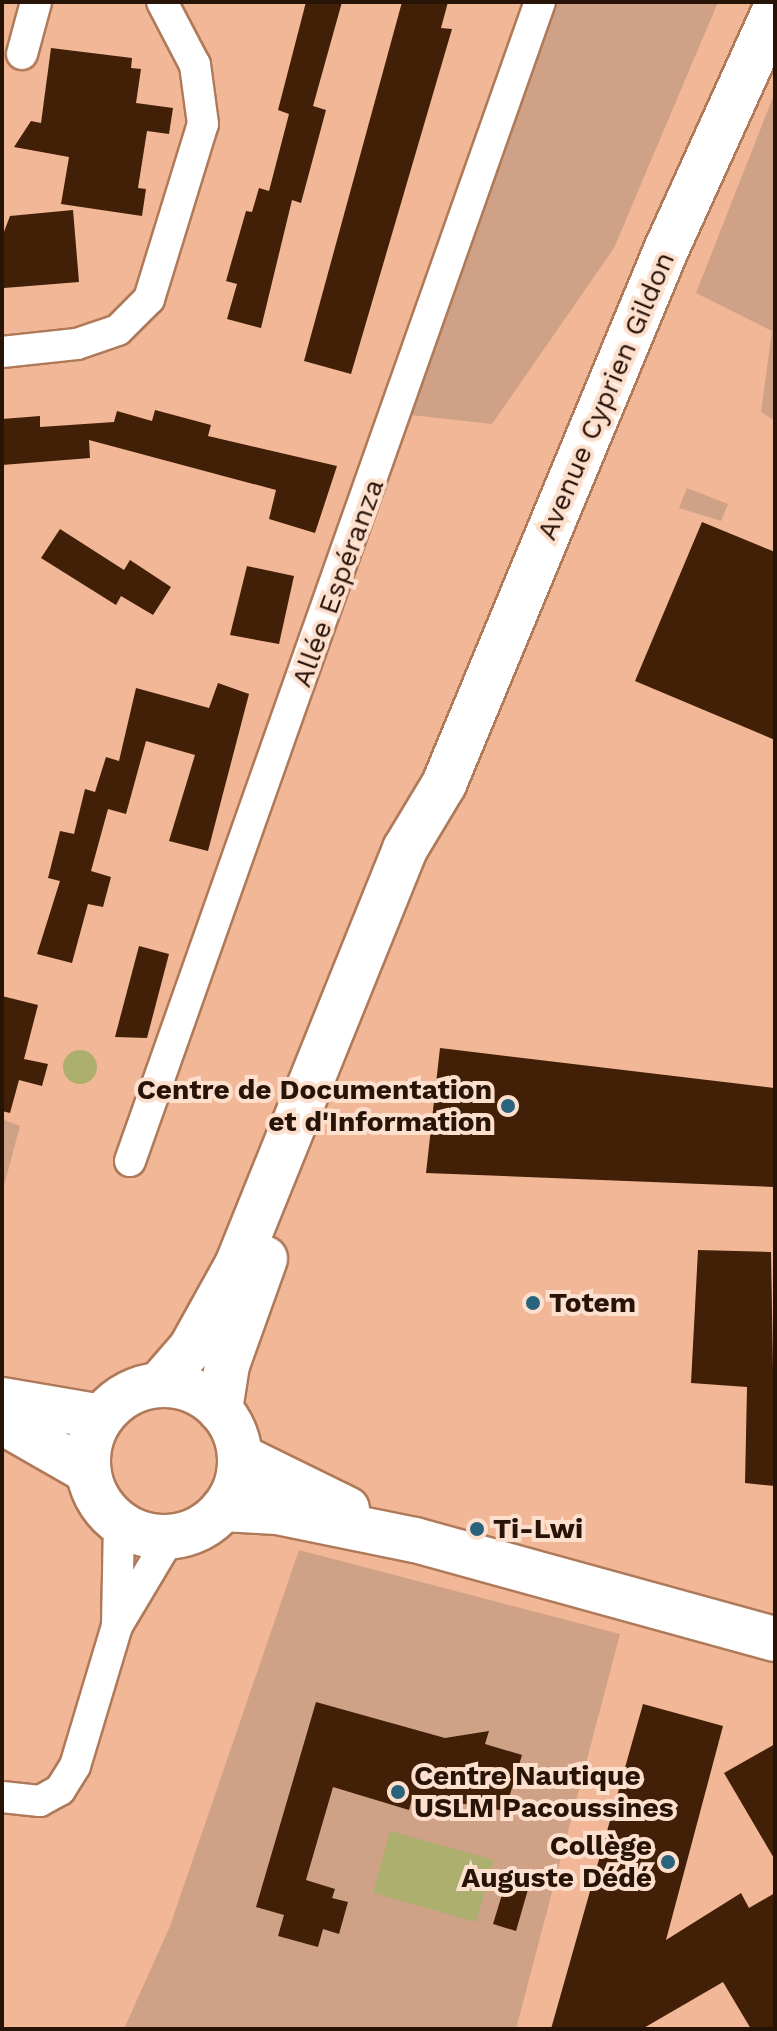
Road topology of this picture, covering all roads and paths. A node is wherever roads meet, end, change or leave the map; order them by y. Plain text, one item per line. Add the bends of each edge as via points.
1 (36, 2) edge
2 (162, 2) edge
3 (540, 2) edge
4 (775, 10) edge
5 (22, 54) dead end
6 (2, 352) edge
7 (444, 784) junction
8 (130, 1161) dead end
9 (159, 1385) junction
10 (2, 1400) edge
11 (220, 1410) junction
12 (102, 1417) junction
13 (2, 1422) edge
14 (241, 1457) junction
15 (88, 1471) junction
16 (223, 1509) junction
17 (119, 1523) junction
18 (170, 1537) junction
19 (415, 1540) junction
20 (117, 1626) junction
21 (775, 1639) edge
22 (2, 1797) edge

1 - 5 street
2 - 6 street via 195,65 203,124 149,299 118,330 77,344
3 - 8 street, Allée Espéranza
4 - 7 street, Avenue Cyprien Gildon via 660,264
7 - 9 street, Avenue Cyprien Gildon via 405,849 237,1265 191,1348
7 - 11 street, Avenue Cyprien Gildon via 429,848 258,1276 227,1365
9 - 11 street via 187,1389
9 - 12 street via 131,1393
10 - 12 street
11 - 14 street
12 - 15 street
13 - 15 street
14 - 16 street
14 - 19 street
15 - 17 street via 101,1504
16 - 18 street via 200,1528
16 - 19 street via 277,1512
17 - 18 street
17 - 20 street
18 - 20 street
19 - 21 street
20 - 22 street via 68,1778 40,1801

